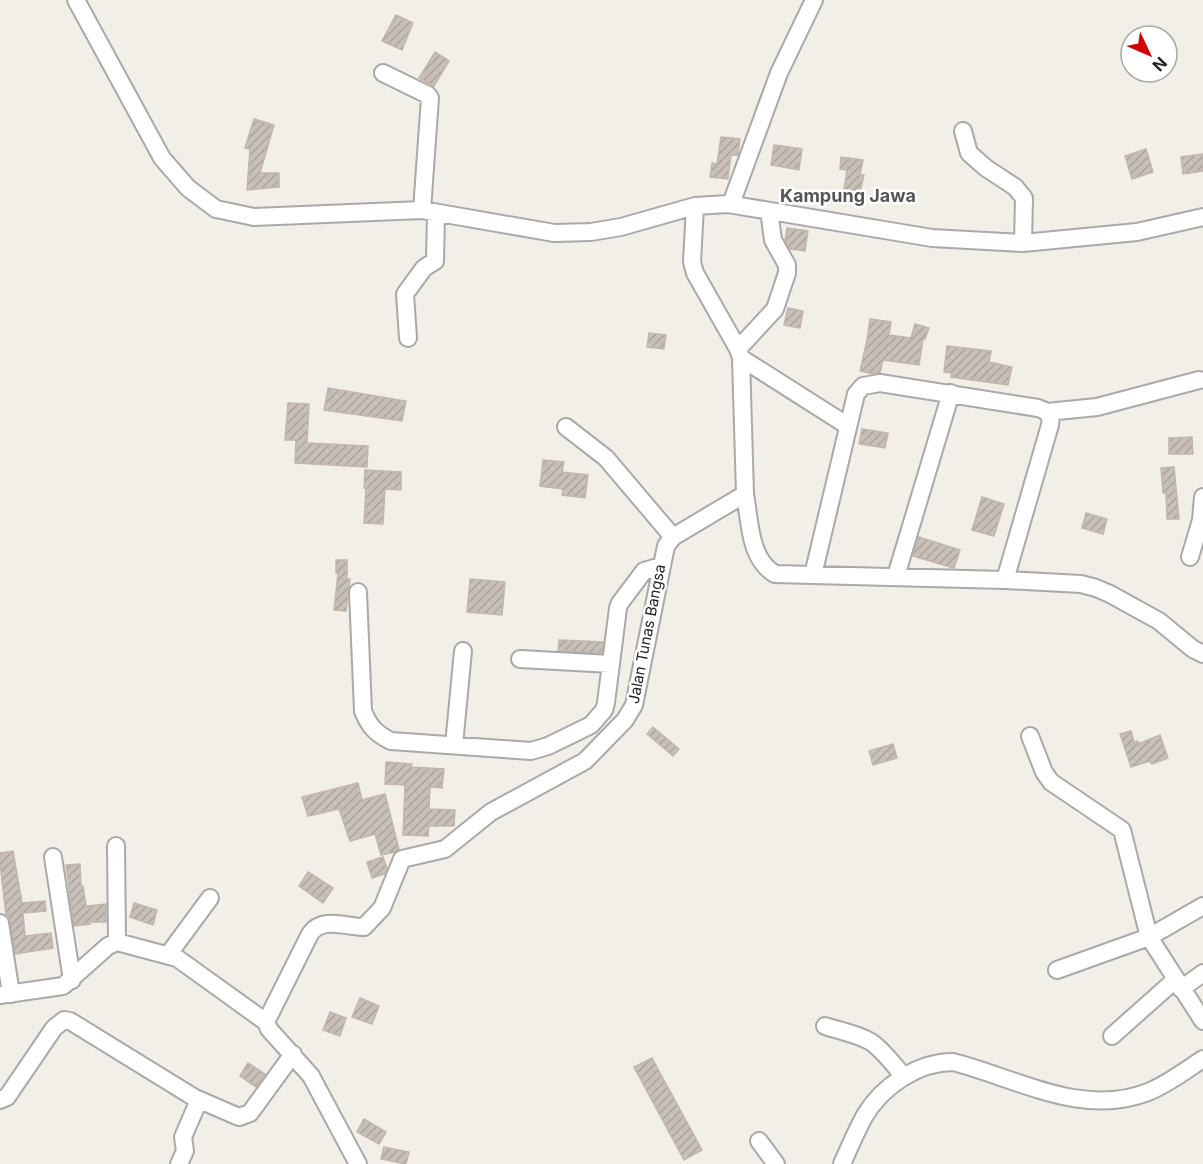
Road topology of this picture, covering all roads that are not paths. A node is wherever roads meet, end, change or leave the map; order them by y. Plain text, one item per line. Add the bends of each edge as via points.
1 (75, 0) edge
2 (814, 0) edge
3 (383, 73) dead end
4 (963, 131) dead end
5 (731, 204) junction
6 (695, 206) junction
7 (769, 211) junction
8 (429, 212) junction
9 (1203, 217) edge
10 (1023, 243) junction
11 (408, 338) dead end
12 (740, 353) junction
13 (1202, 382) edge
14 (951, 393) junction
15 (1047, 412) junction
16 (848, 426) junction
17 (566, 427) dead end
18 (745, 494) junction
19 (1203, 497) edge
20 (673, 537) junction
21 (1190, 557) dead end
22 (661, 566) junction
23 (813, 575) junction
24 (896, 576) junction
25 (1005, 580) junction
26 (358, 592) dead end
27 (463, 651) dead end
28 (1203, 654) edge
29 (520, 659) dead end
30 (611, 664) junction
31 (1030, 736) dead end
32 (454, 745) junction
33 (116, 846) dead end
34 (53, 857) dead end
35 (210, 898) dead end
36 (1203, 906) edge
37 (0, 923) edge
38 (1149, 937) junction
39 (117, 942) junction
40 (168, 955) junction
41 (1057, 970) dead end
42 (1203, 973) edge
43 (72, 980) junction
44 (1178, 984) junction
45 (5, 995) edge
46 (266, 1022) junction
47 (1203, 1022) edge
48 (825, 1026) dead end
49 (1112, 1036) dead end
50 (293, 1054) junction
51 (1203, 1059) edge
52 (904, 1077) junction
53 (0, 1100) edge
54 (199, 1100) junction
55 (759, 1141) dead end
56 (179, 1164) edge
57 (358, 1164) edge
58 (776, 1164) edge
59 (842, 1164) edge

1 - 8 street via 162,158 188,188 216,208 254,217
2 - 5 street via 770,95
3 - 8 street via 430,98
4 - 10 street via 969,153 1024,198
5 - 6 street
5 - 7 street
6 - 8 street via 621,227 554,233
6 - 12 street via 695,273
7 - 10 street via 932,238
7 - 12 street via 773,240 787,265 786,273 776,309
8 - 11 street via 435,261 424,268 405,294
9 - 10 street via 1137,232
12 - 16 street
12 - 18 street
13 - 15 street via 1096,407
14 - 15 street
14 - 16 street via 868,384 856,394
14 - 24 street
15 - 25 street via 1050,425
16 - 23 street
17 - 20 street via 606,458
18 - 20 street
18 - 23 street via 756,551 764,566 775,574
19 - 21 street
20 - 22 street, Jalan Tunas Bangsa via 666,546
22 - 30 street via 644,571 620,603
22 - 46 street, Jalan Tunas Bangsa via 634,705 626,720 585,761 491,812 445,849 402,859 382,908 364,927 324,923 316,926
23 - 24 street
24 - 25 street
25 - 28 street via 1096,588 1159,621
26 - 32 street via 363,711 368,724 392,741
27 - 32 street
29 - 30 street
30 - 32 street via 606,703 591,725 531,751
31 - 38 street via 1051,782 1122,830
33 - 39 street
34 - 43 street
35 - 40 street
36 - 38 street
37 - 45 street
38 - 41 street
38 - 44 street
39 - 40 street
39 - 43 street
40 - 46 street via 188,964
42 - 44 street
43 - 45 street via 60,987
44 - 47 street
44 - 49 street
46 - 50 street
48 - 52 street via 871,1042
50 - 54 street via 245,1116
50 - 57 street via 321,1092
51 - 52 street via 1135,1097 1089,1101 953,1062 927,1065
52 - 59 street via 865,1116
53 - 54 street via 7,1097 54,1028 64,1020
54 - 56 street via 183,1137 185,1151
55 - 58 street

